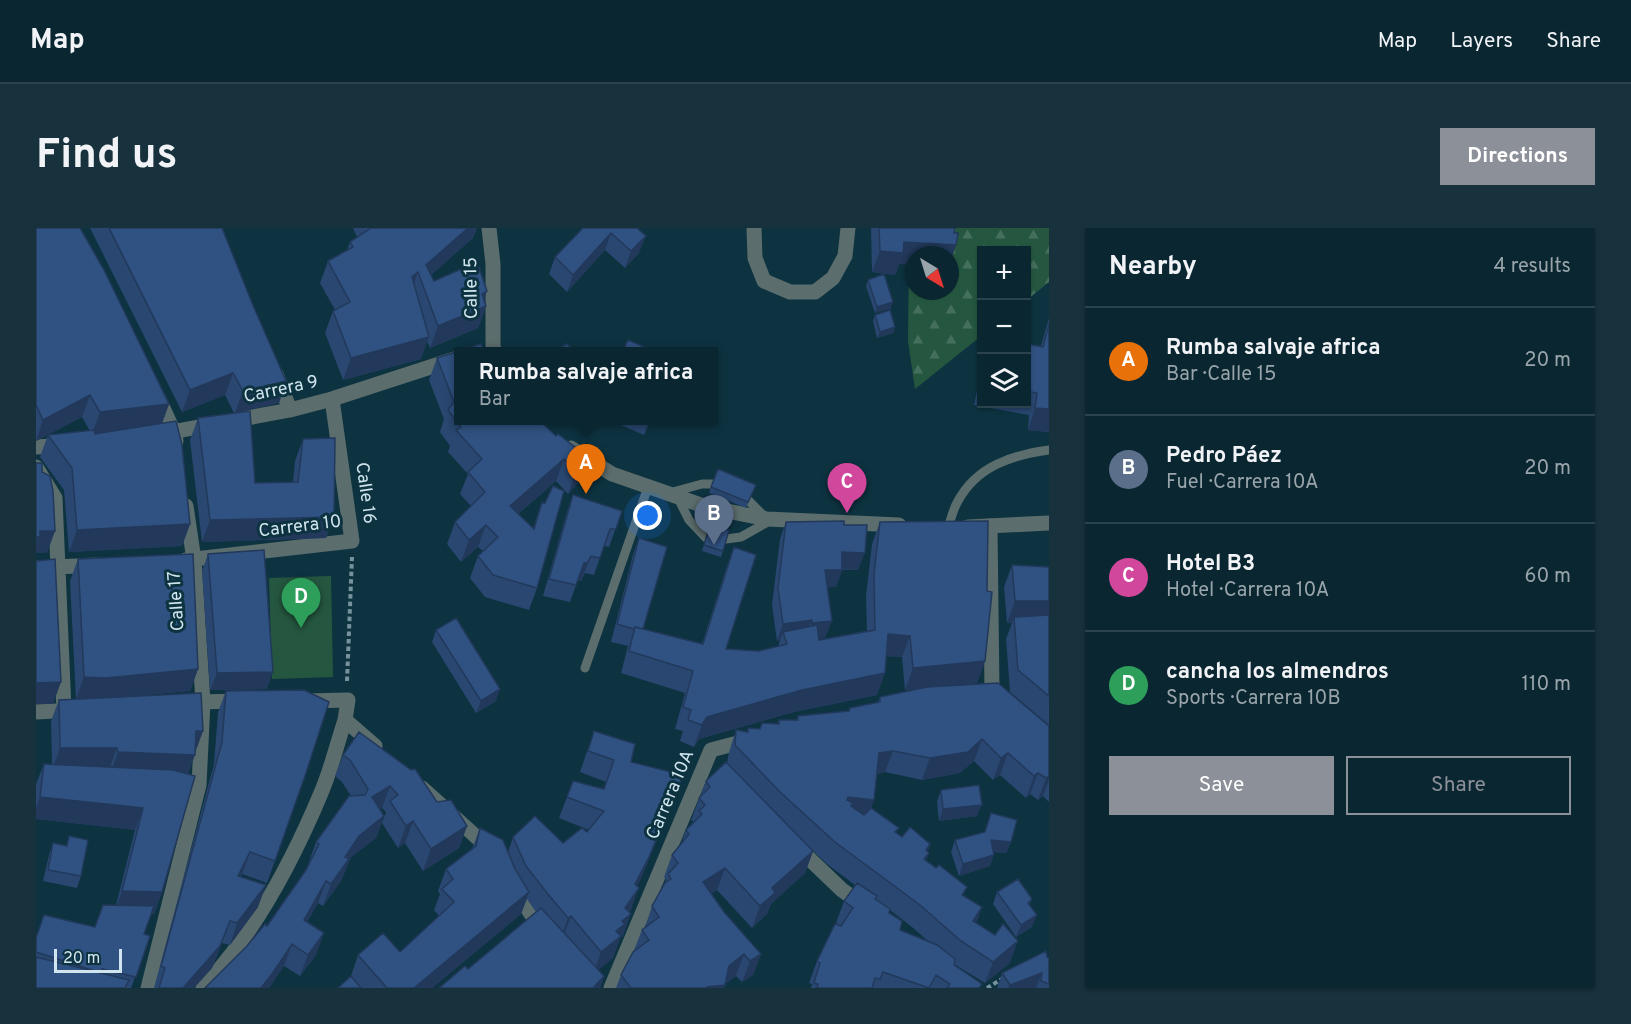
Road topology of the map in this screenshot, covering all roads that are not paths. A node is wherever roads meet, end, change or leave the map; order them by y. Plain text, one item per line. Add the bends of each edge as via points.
1 (489, 228) edge
2 (754, 228) edge
3 (848, 228) edge
4 (494, 347) edge
5 (271, 360) edge
6 (454, 360) edge
7 (153, 389) edge
8 (332, 399) junction
9 (290, 410) junction
10 (174, 432) junction
11 (152, 436) edge
12 (561, 440) edge
13 (82, 444) edge
14 (36, 447) edge
15 (1049, 450) edge
16 (178, 455) edge
17 (36, 467) edge
18 (713, 484) edge
19 (648, 488) junction
20 (183, 490) edge
21 (672, 496) junction
22 (749, 501) edge
23 (770, 519) junction
24 (1049, 524) edge
25 (916, 526) edge
26 (990, 526) junction
27 (943, 527) joint
28 (706, 538) edge
29 (726, 540) edge
30 (352, 541) joint
31 (194, 560) junction
32 (171, 561) edge
33 (114, 564) edge
34 (58, 567) junction
35 (36, 568) edge
36 (585, 668) dead end
37 (992, 694) edge
38 (259, 701) edge
39 (292, 701) edge
40 (203, 702) junction
41 (180, 703) edge
42 (87, 709) edge
43 (64, 710) junction
44 (36, 712) edge
45 (345, 720) junction
46 (768, 735) edge
47 (387, 757) edge
48 (412, 780) edge
49 (782, 833) edge
50 (500, 857) edge
51 (508, 876) edge
52 (877, 915) edge
53 (557, 944) edge
54 (148, 988) edge
55 (203, 988) edge
56 (611, 988) edge

1 - 4 street, Calle 15
2 - 3 street via 755,258 764,281 790,292 815,292 833,278 845,256
5 - 9 street
6 - 8 street, Carrera 9
7 - 10 street
8 - 9 street, Carrera 9
8 - 30 street, Calle 16
9 - 10 street, Carrera 9
10 - 11 street, Carrera 9
10 - 16 street
12 - 19 street via 612,474
13 - 14 street
15 - 27 lane via 1024,453 997,463 975,479
17 - 34 street via 55,498
18 - 21 lane via 702,484
19 - 21 street
19 - 36 lane
20 - 31 street, Calle 17
21 - 23 street
21 - 28 lane
22 - 23 lane
23 - 25 street
23 - 29 lane via 741,537
24 - 26 street
26 - 27 street
26 - 37 street
30 - 31 street, Carrera 10
31 - 32 street, Carrera 10
31 - 40 street, Calle 17
33 - 34 street
34 - 35 street
34 - 43 street
38 - 40 street
39 - 45 street via 348,700
40 - 41 street
40 - 54 street, Calle 17 via 194,784
42 - 43 street
43 - 44 street
45 - 47 street
45 - 55 street via 322,792 291,860 252,925
46 - 56 street, Carrera 10A via 711,750 710,764
48 - 50 street
49 - 52 street via 842,890
51 - 53 street via 528,920

